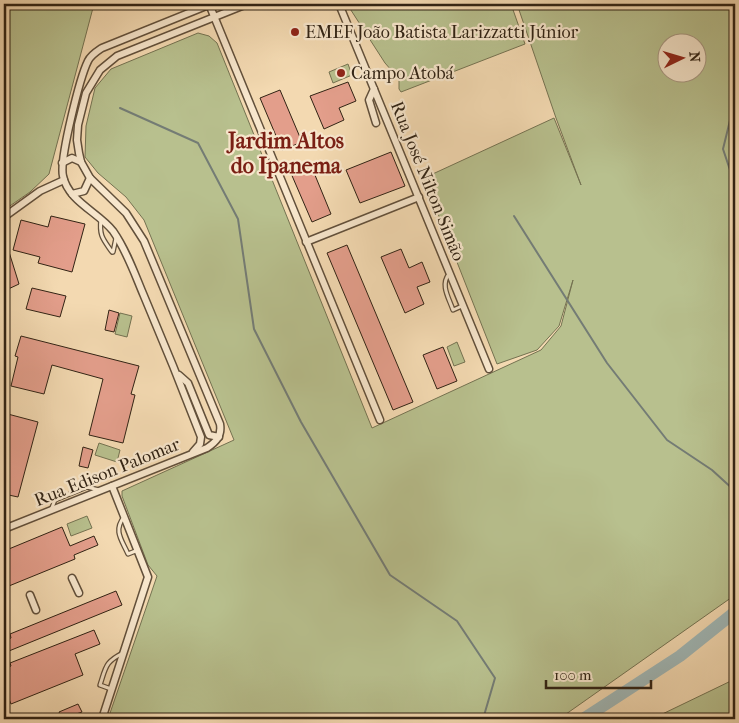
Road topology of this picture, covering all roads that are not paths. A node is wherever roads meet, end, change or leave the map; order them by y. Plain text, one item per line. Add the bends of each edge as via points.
1 (210, 4) edge
2 (247, 4) edge
3 (339, 4) edge
4 (214, 17) junction
5 (162, 24) junction
6 (117, 56) junction
7 (374, 89) junction
8 (376, 122) dead end
9 (81, 162) junction
10 (62, 163) junction
11 (90, 178) junction
12 (64, 180) junction
13 (72, 194) junction
14 (418, 197) junction
15 (4, 217) edge
16 (102, 219) junction
17 (116, 237) junction
18 (306, 242) junction
19 (450, 273) junction
20 (463, 306) junction
21 (489, 369) dead end
22 (177, 372) junction
23 (380, 420) dead end
24 (219, 437) junction
25 (193, 454) junction
26 (112, 486) junction
27 (124, 517) junction
28 (4, 529) edge
29 (138, 550) junction
30 (72, 578) dead end
31 (79, 593) dead end
32 (30, 595) dead end
33 (36, 610) dead end
34 (123, 653) junction
35 (111, 690) junction
36 (102, 719) edge

1 - 4 street
1 - 5 street
2 - 4 street
3 - 7 street, Rua José Nilton Simão
4 - 6 street
4 - 18 street
5 - 6 street via 109,48
5 - 10 street via 102,48 91,57 85,68
6 - 9 street via 100,70 86,94 78,132
7 - 8 street via 369,100
7 - 14 street, Rua José Nilton Simão
9 - 10 street via 72,158
9 - 11 street
10 - 12 street
11 - 13 street via 84,191
11 - 24 street via 126,212 144,241 220,424
12 - 13 street
12 - 15 street via 40,191
13 - 16 street
14 - 18 street
14 - 19 street, Rua José Nilton Simão
16 - 17 street
16 - 17 lane via 100,233 112,252
17 - 22 street
18 - 23 street
19 - 20 street, Rua José Nilton Simão
19 - 20 lane via 444,286 453,310
20 - 21 street, Rua José Nilton Simão
22 - 24 street via 188,383 209,435
22 - 25 street via 201,437
24 - 25 street, Rua Edison Palomar via 207,448
25 - 26 street, Rua Edison Palomar
26 - 27 street
26 - 28 street, Rua Edison Palomar
27 - 29 street
27 - 29 lane via 118,531 128,554
29 - 34 street via 148,576
30 - 31 street
32 - 33 street
34 - 35 street
34 - 35 lane via 106,664 100,685
35 - 36 street

